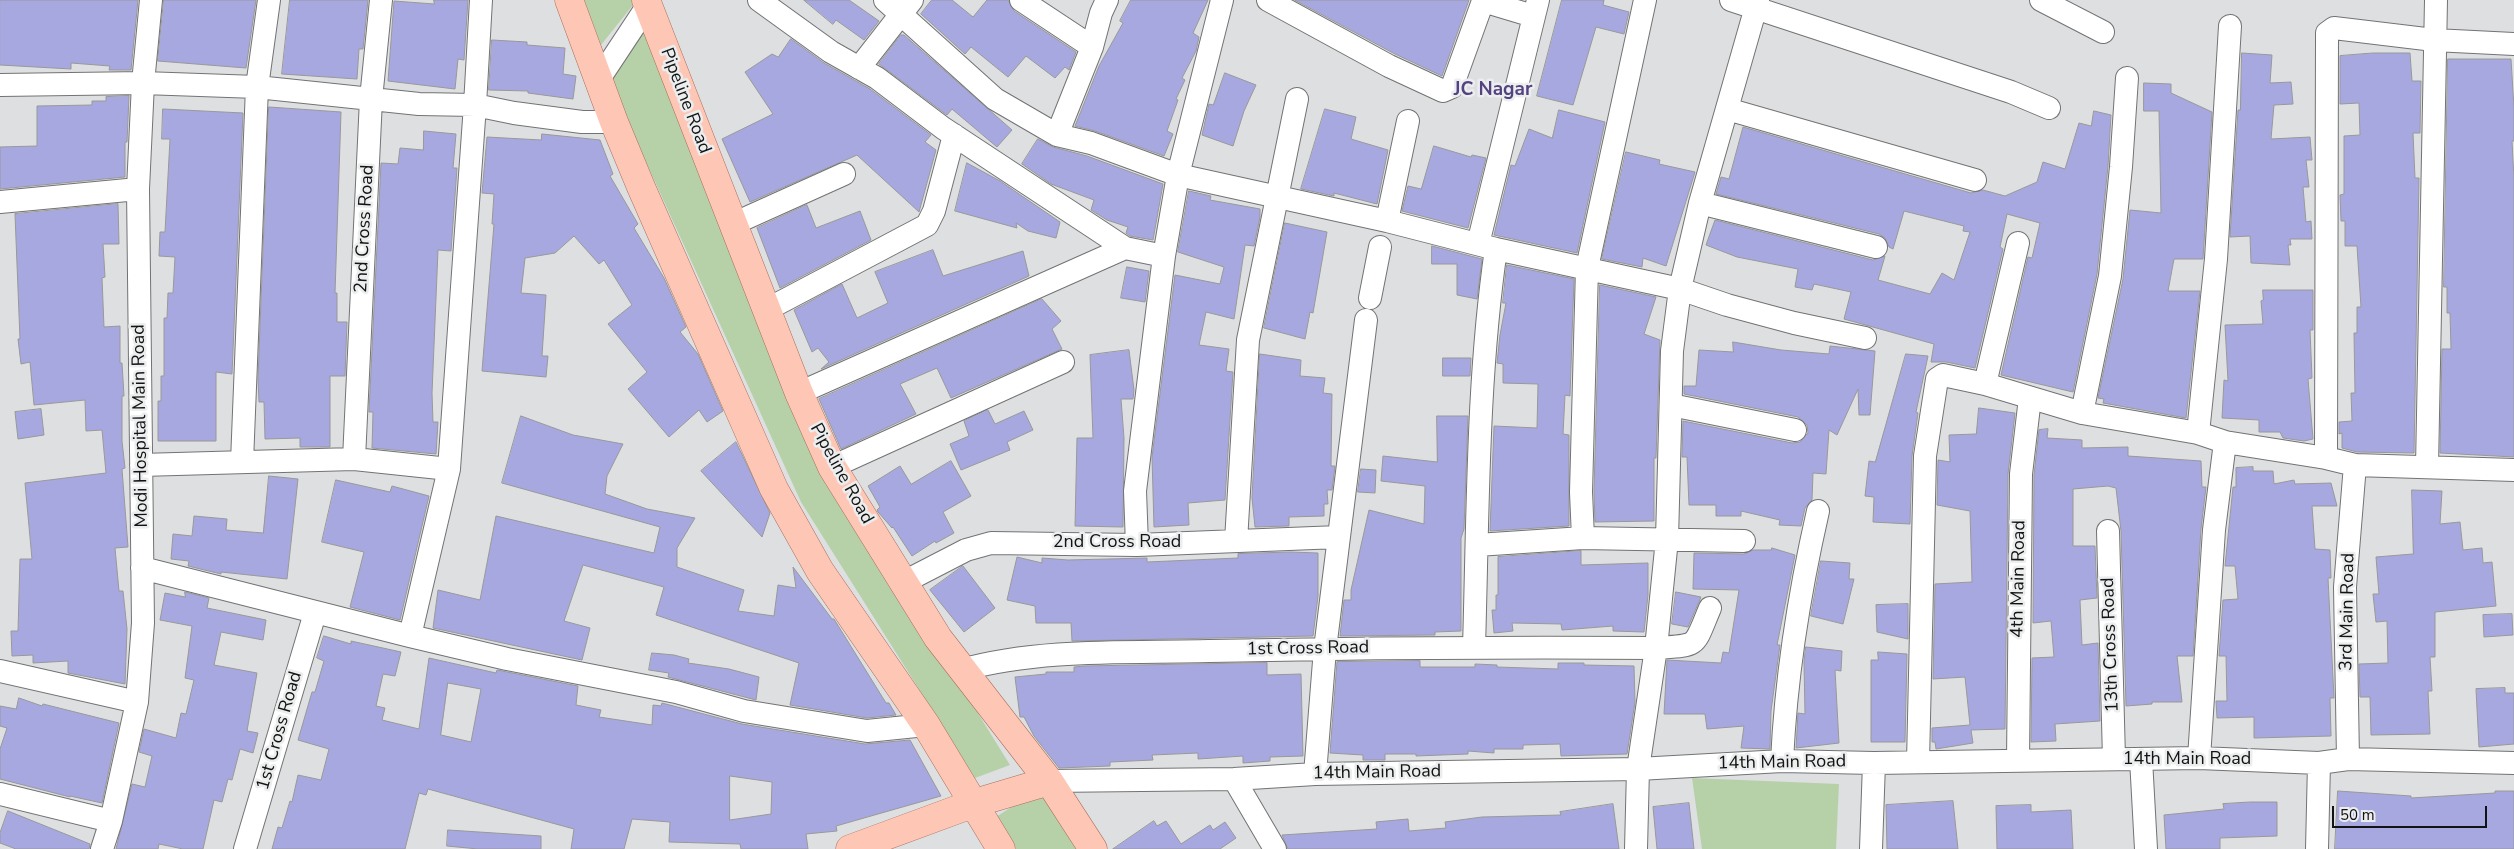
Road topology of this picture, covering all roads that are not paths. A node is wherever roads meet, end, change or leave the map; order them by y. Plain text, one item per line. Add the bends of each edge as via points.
1 (151, 0) edge
2 (269, 0) edge
3 (381, 0) edge
4 (480, 0) edge
5 (569, 0) edge
6 (759, 0) edge
7 (1021, 0) edge
8 (1107, 0) edge
9 (1222, 0) edge
10 (1268, 0) edge
11 (1483, 0) edge
12 (1645, 0) edge
13 (1731, 0) edge
14 (2041, 0) edge
15 (2436, 0) edge
16 (647, 3) edge
17 (899, 4) edge
18 (1757, 4) edge
19 (1536, 8) edge
20 (2230, 26) dead end
21 (2103, 32) dead end
22 (2434, 40) junction
23 (2514, 44) edge
24 (1092, 47) junction
25 (859, 68) junction
26 (2127, 78) dead end
27 (598, 79) junction
28 (143, 83) junction
29 (0, 85) edge
30 (256, 87) junction
31 (371, 99) junction
32 (1297, 99) dead end
33 (475, 105) junction
34 (2049, 108) dead end
35 (1727, 110) junction
36 (1408, 121) dead end
37 (614, 122) junction
38 (954, 135) junction
39 (1057, 135) junction
40 (844, 174) dead end
41 (1178, 175) junction
42 (1975, 180) dead end
43 (138, 189) junction
44 (1277, 198) junction
45 (0, 202) edge
46 (1700, 203) junction
47 (1387, 221) junction
48 (733, 224) junction
49 (2018, 243) dead end
50 (1487, 246) junction
51 (1380, 247) dead end
52 (1876, 247) dead end
53 (1125, 248) junction
54 (1164, 256) junction
55 (1587, 268) junction
56 (1680, 289) junction
57 (1370, 298) dead end
58 (766, 310) junction
59 (1366, 320) dead end
60 (1866, 338) dead end
61 (1063, 362) dead end
62 (1984, 384) junction
63 (799, 393) junction
64 (2030, 398) junction
65 (1671, 405) junction
66 (2082, 413) junction
67 (1795, 430) dead end
68 (2198, 433) junction
69 (2225, 442) junction
70 (2326, 458) junction
71 (354, 459) junction
72 (242, 462) junction
73 (141, 465) junction
74 (2355, 465) junction
75 (832, 467) junction
76 (2427, 467) junction
77 (448, 469) junction
78 (2514, 470) edge
79 (1818, 511) dead end
80 (2108, 531) dead end
81 (1339, 537) junction
82 (1582, 538) junction
83 (1667, 539) junction
84 (1236, 541) junction
85 (1744, 541) dead end
86 (1137, 545) junction
87 (1477, 545) junction
88 (142, 568) junction
89 (904, 582) junction
90 (1710, 608) dead end
91 (315, 613) junction
92 (410, 636) junction
93 (1474, 647) junction
94 (1656, 648) junction
95 (1325, 649) junction
96 (961, 670) junction
97 (0, 672) edge
98 (137, 702) junction
99 (926, 725) junction
100 (2199, 758) junction
101 (2114, 759) junction
102 (2141, 759) junction
103 (2348, 759) junction
104 (1782, 761) junction
105 (1918, 762) junction
106 (2018, 762) junction
107 (1874, 763) junction
108 (2320, 763) junction
109 (2514, 763) edge
110 (1638, 769) junction
111 (1315, 774) junction
112 (1234, 779) junction
113 (1049, 781) junction
114 (0, 794) edge
115 (975, 803) junction
116 (111, 821) junction
117 (102, 849) edge
118 (245, 849) edge
119 (850, 849) edge
120 (1001, 849) edge
121 (1093, 849) edge
122 (1276, 849) edge
123 (1636, 849) edge
124 (1871, 849) edge
125 (2146, 849) edge
126 (2318, 849) edge

1 - 28 street, Modi Hospital Main Road
2 - 30 street
3 - 31 street, 2nd Cross Road
4 - 33 street
5 - 27 main road
6 - 25 street
7 - 24 street
8 - 24 street
9 - 41 street
10 - 11 street via 1389,66 1443,91 1452,87
11 - 19 street
12 - 55 street
13 - 18 street
14 - 21 street
15 - 22 street
16 - 27 street
16 - 48 main road, Pipeline Road
17 - 25 street
17 - 39 street via 995,99
18 - 34 street
18 - 35 street
19 - 50 street
20 - 68 street via 2216,259
22 - 23 street
22 - 70 street via 2334,28 2327,33
22 - 76 street
24 - 39 street
25 - 38 street
26 - 66 street via 2110,276
27 - 37 main road
28 - 29 street
28 - 30 street
28 - 43 street, Modi Hospital Main Road
30 - 31 street
30 - 72 street
31 - 33 street
31 - 71 street, 2nd Cross Road
32 - 44 street
33 - 37 street via 582,122
33 - 77 street
35 - 42 street
35 - 46 street
36 - 47 street
37 - 99 main road via 790,520 820,571
38 - 53 street
38 - 58 street via 933,215 927,225
39 - 41 street via 1091,143
40 - 48 street
41 - 44 street
41 - 54 street
43 - 45 street
43 - 73 street, Modi Hospital Main Road
44 - 47 street
44 - 84 street via 1248,340
46 - 52 street
46 - 56 street
47 - 50 street
48 - 58 main road, Pipeline Road
49 - 62 street
50 - 55 street
50 - 87 street via 1490,290
51 - 57 street
53 - 54 street
53 - 63 street
54 - 86 street via 1135,491
55 - 56 street
55 - 82 street
56 - 60 street via 1794,323
56 - 65 street via 1672,350
58 - 63 main road, Pipeline Road
59 - 81 street
61 - 75 street
62 - 64 street
62 - 105 street via 1943,375 1937,379 1925,456
63 - 75 main road, Pipeline Road
64 - 66 street
64 - 106 street, 4th Main Road via 2021,474
65 - 67 street
65 - 83 street
66 - 68 street
68 - 69 street
69 - 70 street
69 - 100 street via 2214,530
70 - 74 street
71 - 72 street
71 - 77 street
72 - 73 street
73 - 88 street, Modi Hospital Main Road
74 - 76 street
74 - 103 street, 3rd Main Road via 2345,587
75 - 89 main road, Pipeline Road
76 - 78 street
77 - 92 street
79 - 104 street via 1790,658
80 - 101 street, 13th Cross Road
81 - 84 street, 2nd Cross Road
81 - 95 street
82 - 83 street
82 - 87 street
83 - 85 street
83 - 94 street
84 - 86 street, 2nd Cross Road
86 - 89 street, 2nd Cross Road via 991,543 958,554
87 - 93 street
88 - 91 street
88 - 98 street, Modi Hospital Main Road via 143,623
89 - 96 main road, Pipeline Road
90 - 94 street, 1st Cross Road via 1691,645
91 - 92 street
91 - 118 street, 1st Cross Road
92 - 99 street via 507,659 676,692 744,711 867,731
93 - 94 street, 1st Cross Road
93 - 95 street, 1st Cross Road
94 - 110 street
95 - 96 street, 1st Cross Road via 1026,656
95 - 111 street
96 - 113 main road, Pipeline Road
97 - 98 street
98 - 116 street, Modi Hospital Main Road
99 - 115 main road
100 - 102 street, 14th Main Road
100 - 108 street, 14th Main Road
101 - 102 street, 14th Main Road
101 - 106 street, 14th Main Road
102 - 125 street
103 - 108 street, 14th Main Road
103 - 109 street, 14th Main Road
104 - 107 street, 14th Main Road
104 - 110 street, 14th Main Road
105 - 106 street, 14th Main Road
105 - 107 street, 14th Main Road
107 - 124 street
108 - 126 street
110 - 111 street, 14th Main Road
110 - 123 street
111 - 112 street, 14th Main Road
112 - 113 street, 14th Main Road
112 - 122 street
113 - 115 main road
113 - 121 main road, Pipeline Road
114 - 116 street
115 - 119 main road
115 - 120 main road
116 - 117 street, Modi Hospital Main Road

